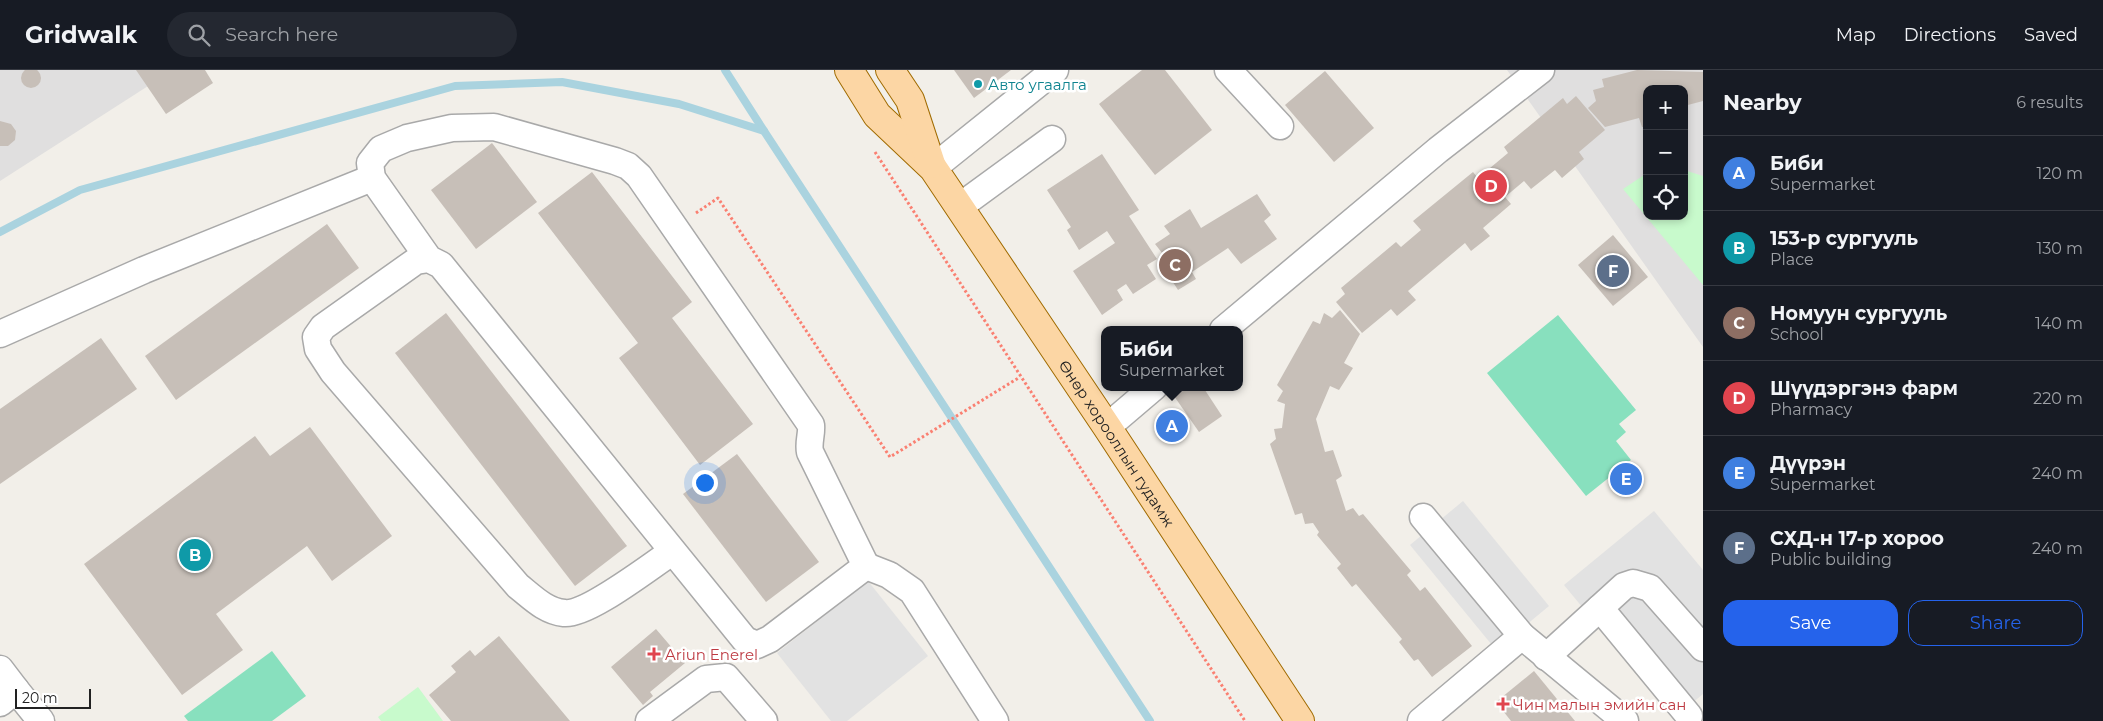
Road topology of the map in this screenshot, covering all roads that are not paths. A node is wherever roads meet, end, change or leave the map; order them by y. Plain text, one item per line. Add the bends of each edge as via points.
1 (849, 70) edge
2 (890, 70) edge
3 (1055, 70) edge
4 (1228, 70) edge
5 (1541, 70) edge
6 (1280, 126) dead end
7 (1052, 140) dead end
8 (933, 168) junction
9 (372, 178) junction
10 (959, 207) junction
11 (429, 259) junction
12 (1228, 326) edge
13 (0, 334) edge
14 (1149, 391) edge
15 (1106, 427) junction
16 (1423, 517) dead end
17 (672, 552) junction
18 (866, 566) junction
19 (1600, 608) junction
20 (1522, 636) junction
21 (1703, 648) edge
22 (1546, 657) junction
23 (0, 669) edge
24 (8, 697) edge
25 (1689, 716) dead end
26 (41, 721) edge
27 (649, 721) edge
28 (764, 721) edge
29 (995, 721) edge
30 (1300, 721) edge
31 (1421, 721) edge
32 (1625, 721) edge

1 - 8 main road, Өнөр хорооллын гудамж via 877,115
2 - 8 main road, Өнөр хорооллын гудамж via 910,100
3 - 8 street
4 - 6 street
5 - 12 street via 1430,156
7 - 10 street
8 - 10 main road, Өнөр хорооллын гудамж
9 - 11 street
9 - 13 street via 144,270
9 - 18 street via 370,163 381,149 452,128 494,128 628,166 639,176 811,425 810,452
10 - 15 main road, Өнөр хорооллын гудамж
11 - 17 street via 441,265
11 - 17 street via 416,261 323,327 316,337 318,349 333,372 518,586 542,606 565,613 588,608
14 - 15 street
15 - 30 main road, Өнөр хорооллын гудамж
16 - 20 street
17 - 18 street via 745,640 757,644 770,639
18 - 29 street via 889,575 912,591
19 - 21 street via 1624,586 1641,584 1650,588
19 - 22 street
19 - 25 street
20 - 22 street
20 - 31 street
22 - 32 street
23 - 24 street
24 - 26 street
27 - 28 street via 706,679 726,677

